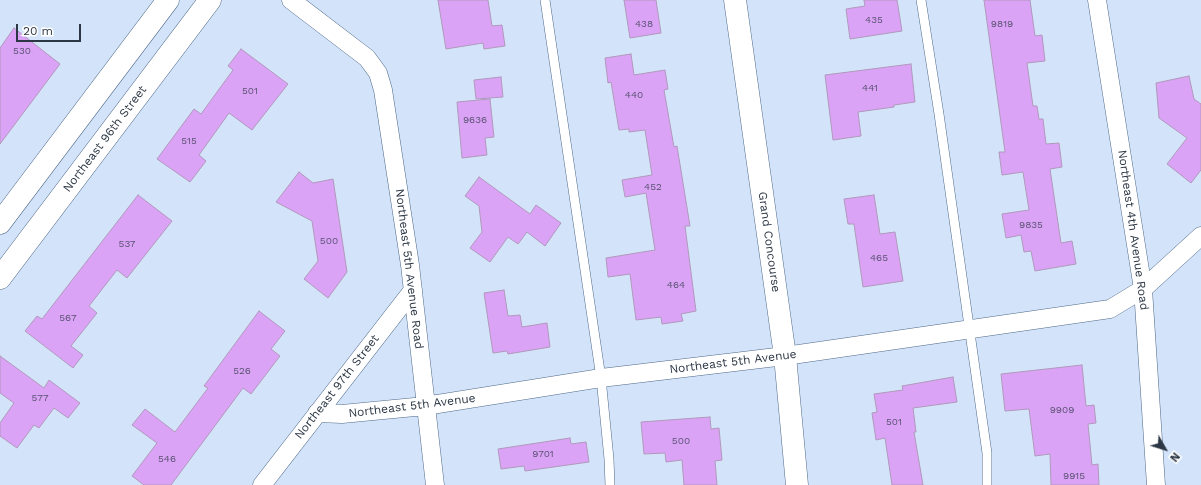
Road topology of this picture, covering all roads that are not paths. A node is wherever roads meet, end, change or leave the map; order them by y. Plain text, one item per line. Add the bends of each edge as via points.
1 (168, 0) edge
2 (210, 0) edge
3 (291, 0) edge
4 (546, 0) edge
5 (735, 0) edge
6 (921, 0) edge
7 (1097, 0) edge
8 (0, 223) edge
9 (1201, 236) edge
10 (0, 278) edge
11 (1143, 289) junction
12 (413, 290) junction
13 (969, 330) junction
14 (785, 356) junction
15 (600, 378) junction
16 (425, 406) junction
17 (317, 413) junction
18 (262, 485) edge
19 (435, 485) edge
20 (610, 485) edge
21 (797, 485) edge
22 (987, 485) edge
23 (1156, 485) edge

1 - 8 street
2 - 10 street, Northeast 96th Street
3 - 12 street, Northeast 5th Avenue Road via 367,58 378,73 383,90
4 - 15 lane
5 - 14 street, Grand Concourse
6 - 13 lane
7 - 11 street, Northeast 4th Avenue Road
9 - 11 street, Northeast 5th Avenue
11 - 13 street, Northeast 5th Avenue via 1110,309
11 - 23 street, Northeast 4th Avenue Road
12 - 16 street, Northeast 5th Avenue Road
12 - 17 street, Northeast 97th Street
13 - 14 street, Northeast 5th Avenue
13 - 22 lane via 987,453
14 - 15 street, Northeast 5th Avenue
14 - 21 street, Grand Concourse
15 - 16 street, Northeast 5th Avenue
15 - 20 lane
16 - 17 street, Northeast 5th Avenue via 342,414
16 - 19 street, Northeast 5th Avenue Road
17 - 18 street, Northeast 97th Street

